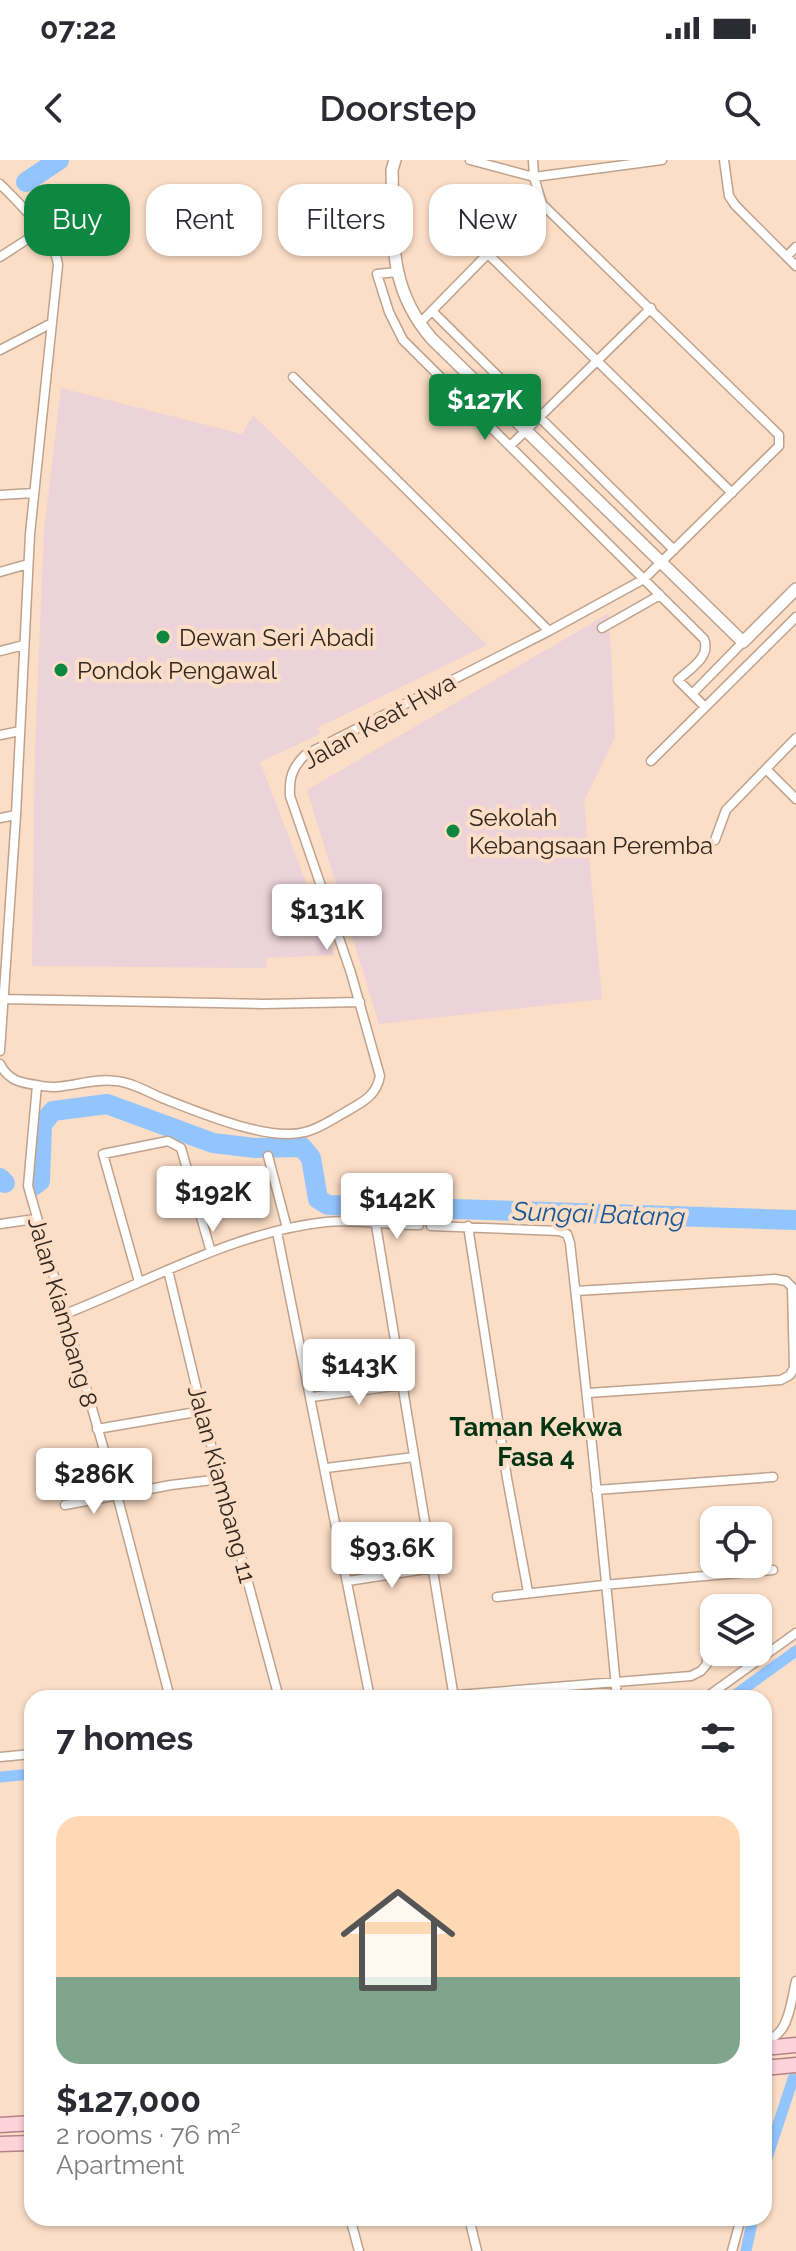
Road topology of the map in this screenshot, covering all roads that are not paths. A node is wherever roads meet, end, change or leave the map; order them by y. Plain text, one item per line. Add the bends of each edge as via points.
1 (395, 160) edge
2 (470, 160) edge
3 (511, 160) edge
4 (533, 160) edge
5 (662, 160) edge
6 (724, 160) edge
7 (511, 171) junction
8 (534, 177) junction
9 (0, 184) edge
10 (24, 212) edge
11 (24, 241) edge
12 (796, 247) edge
13 (57, 256) edge
14 (486, 256) edge
15 (490, 256) edge
16 (787, 256) junction
17 (0, 257) edge
18 (796, 266) edge
19 (397, 272) junction
20 (651, 308) junction
21 (432, 311) junction
22 (52, 323) junction
23 (419, 324) junction
24 (0, 350) edge
25 (598, 360) junction
26 (293, 377) dead end
27 (539, 418) junction
28 (526, 431) junction
29 (511, 445) junction
30 (34, 493) junction
31 (732, 493) junction
32 (0, 495) edge
33 (674, 550) junction
34 (661, 562) junction
35 (28, 564) junction
36 (0, 572) edge
37 (644, 579) junction
38 (796, 589) edge
39 (660, 595) junction
40 (796, 617) edge
41 (602, 628) dead end
42 (549, 631) junction
43 (743, 642) junction
44 (24, 645) junction
45 (0, 651) edge
46 (692, 694) junction
47 (705, 707) junction
48 (20, 731) junction
49 (0, 735) edge
50 (796, 738) edge
51 (651, 761) dead end
52 (766, 769) junction
53 (796, 799) edge
54 (16, 815) junction
55 (0, 818) edge
56 (715, 840) dead end
57 (5, 897) edge
58 (2, 972) edge
59 (2, 999) edge
60 (360, 1002) junction
61 (1, 1023) edge
62 (0, 1051) edge
63 (0, 1064) edge
64 (37, 1085) junction
65 (268, 1156) dead end
66 (35, 1219) junction
67 (4, 1224) edge
68 (376, 1225) junction
69 (419, 1225) dead end
70 (431, 1226) dead end
71 (468, 1226) junction
72 (282, 1230) junction
73 (211, 1252) junction
74 (168, 1270) junction
75 (139, 1282) junction
76 (576, 1291) junction
77 (65, 1314) junction
78 (402, 1385) junction
79 (588, 1393) junction
80 (312, 1397) junction
81 (202, 1411) junction
82 (97, 1429) junction
83 (414, 1457) junction
84 (326, 1468) junction
85 (773, 1477) dead end
86 (221, 1479) junction
87 (596, 1490) junction
88 (117, 1495) junction
89 (65, 1505) dead end
90 (432, 1568) junction
91 (773, 1570) dead end
92 (348, 1581) junction
93 (604, 1585) junction
94 (528, 1592) junction
95 (497, 1597) dead end
96 (796, 1633) edge
97 (704, 1666) edge
98 (615, 1682) junction
99 (168, 1690) edge
100 (277, 1690) edge
101 (368, 1690) edge
102 (453, 1690) edge
103 (493, 1690) edge
104 (616, 1690) edge
105 (716, 1690) edge
106 (24, 1755) edge
107 (0, 1757) edge
108 (796, 1981) edge
109 (772, 2040) edge
110 (772, 2045) edge
111 (796, 2045) edge
112 (796, 2065) edge
113 (772, 2068) edge
114 (24, 2123) edge
115 (0, 2124) edge
116 (24, 2143) edge
117 (0, 2144) edge
118 (352, 2226) edge
119 (471, 2226) edge
120 (739, 2226) edge
121 (359, 2251) edge
122 (477, 2251) edge
123 (732, 2251) edge

1 - 19 street
2 - 7 street
3 - 7 street
4 - 8 street
5 - 8 street
6 - 16 street via 729,196
7 - 8 street
8 - 20 street, Jalan Keat Hwa via 542,204
9 - 10 street
11 - 17 street
12 - 16 street
13 - 22 street
14 - 21 street
15 - 25 street
16 - 18 street
19 - 23 street
19 - 29 street via 377,274 403,340
20 - 25 street
20 - 31 street, Jalan Keat Hwa via 779,435 779,446
21 - 23 street
21 - 27 street
22 - 24 street
22 - 30 street
23 - 28 street
25 - 27 street
25 - 31 street
26 - 42 street
27 - 28 street
27 - 33 street
28 - 29 street
28 - 34 street
29 - 37 street
30 - 32 street
30 - 35 street
31 - 33 street, Jalan Keat Hwa
33 - 34 street, Jalan Keat Hwa
34 - 37 street, Jalan Keat Hwa
34 - 43 street
35 - 36 street
35 - 44 street
37 - 39 street
37 - 42 street, Jalan Keat Hwa
38 - 43 street
39 - 41 street
39 - 46 street via 707,647 678,680
40 - 47 street
42 - 60 street, Jalan Keat Hwa via 305,755 292,772 290,796
43 - 46 street
44 - 45 street
44 - 48 street
46 - 47 street
47 - 51 street
48 - 49 street
48 - 54 street
50 - 52 street
52 - 53 street
52 - 56 street via 726,810
54 - 55 street
54 - 57 street
57 - 58 street
58 - 59 street
59 - 60 street
59 - 61 street
60 - 64 street, Jalan Keat Hwa via 380,1076 378,1088 371,1097 303,1133 224,1122 119,1081
61 - 62 street
63 - 64 street via 11,1078
64 - 66 street, Jalan Kiambang 8 via 28,1186
65 - 72 street
66 - 67 street
66 - 77 street, Jalan Kiambang 8
68 - 69 street
68 - 72 street via 330,1221
68 - 78 street
70 - 71 street
71 - 76 street via 567,1234
71 - 94 street
72 - 73 street
72 - 80 street
73 - 74 street
73 - 75 street via 181,1148 168,1141 103,1154
74 - 75 street
74 - 81 street, Jalan Kiambang 11
75 - 77 street
76 - 79 street
76 - 79 street via 775,1279 792,1287 794,1368 781,1380
77 - 82 street, Jalan Kiambang 8
78 - 80 street
78 - 83 street
79 - 87 street
80 - 84 street
81 - 82 street
81 - 86 street, Jalan Kiambang 11
82 - 88 street, Jalan Kiambang 8
83 - 84 street
83 - 90 street
84 - 92 street
85 - 87 street
86 - 88 street
86 - 100 street, Jalan Kiambang 11
87 - 93 street
88 - 89 street
88 - 99 street, Jalan Kiambang 8
90 - 92 street
90 - 102 street
91 - 93 street
92 - 101 street
93 - 94 street
93 - 98 street
94 - 95 street
96 - 105 street
97 - 98 street via 691,1676
98 - 103 street
98 - 104 street
106 - 107 street
108 - 109 street via 782,2031
110 - 111 main road
112 - 113 main road
114 - 115 main road
116 - 117 main road
118 - 121 street
119 - 122 street
120 - 123 street

